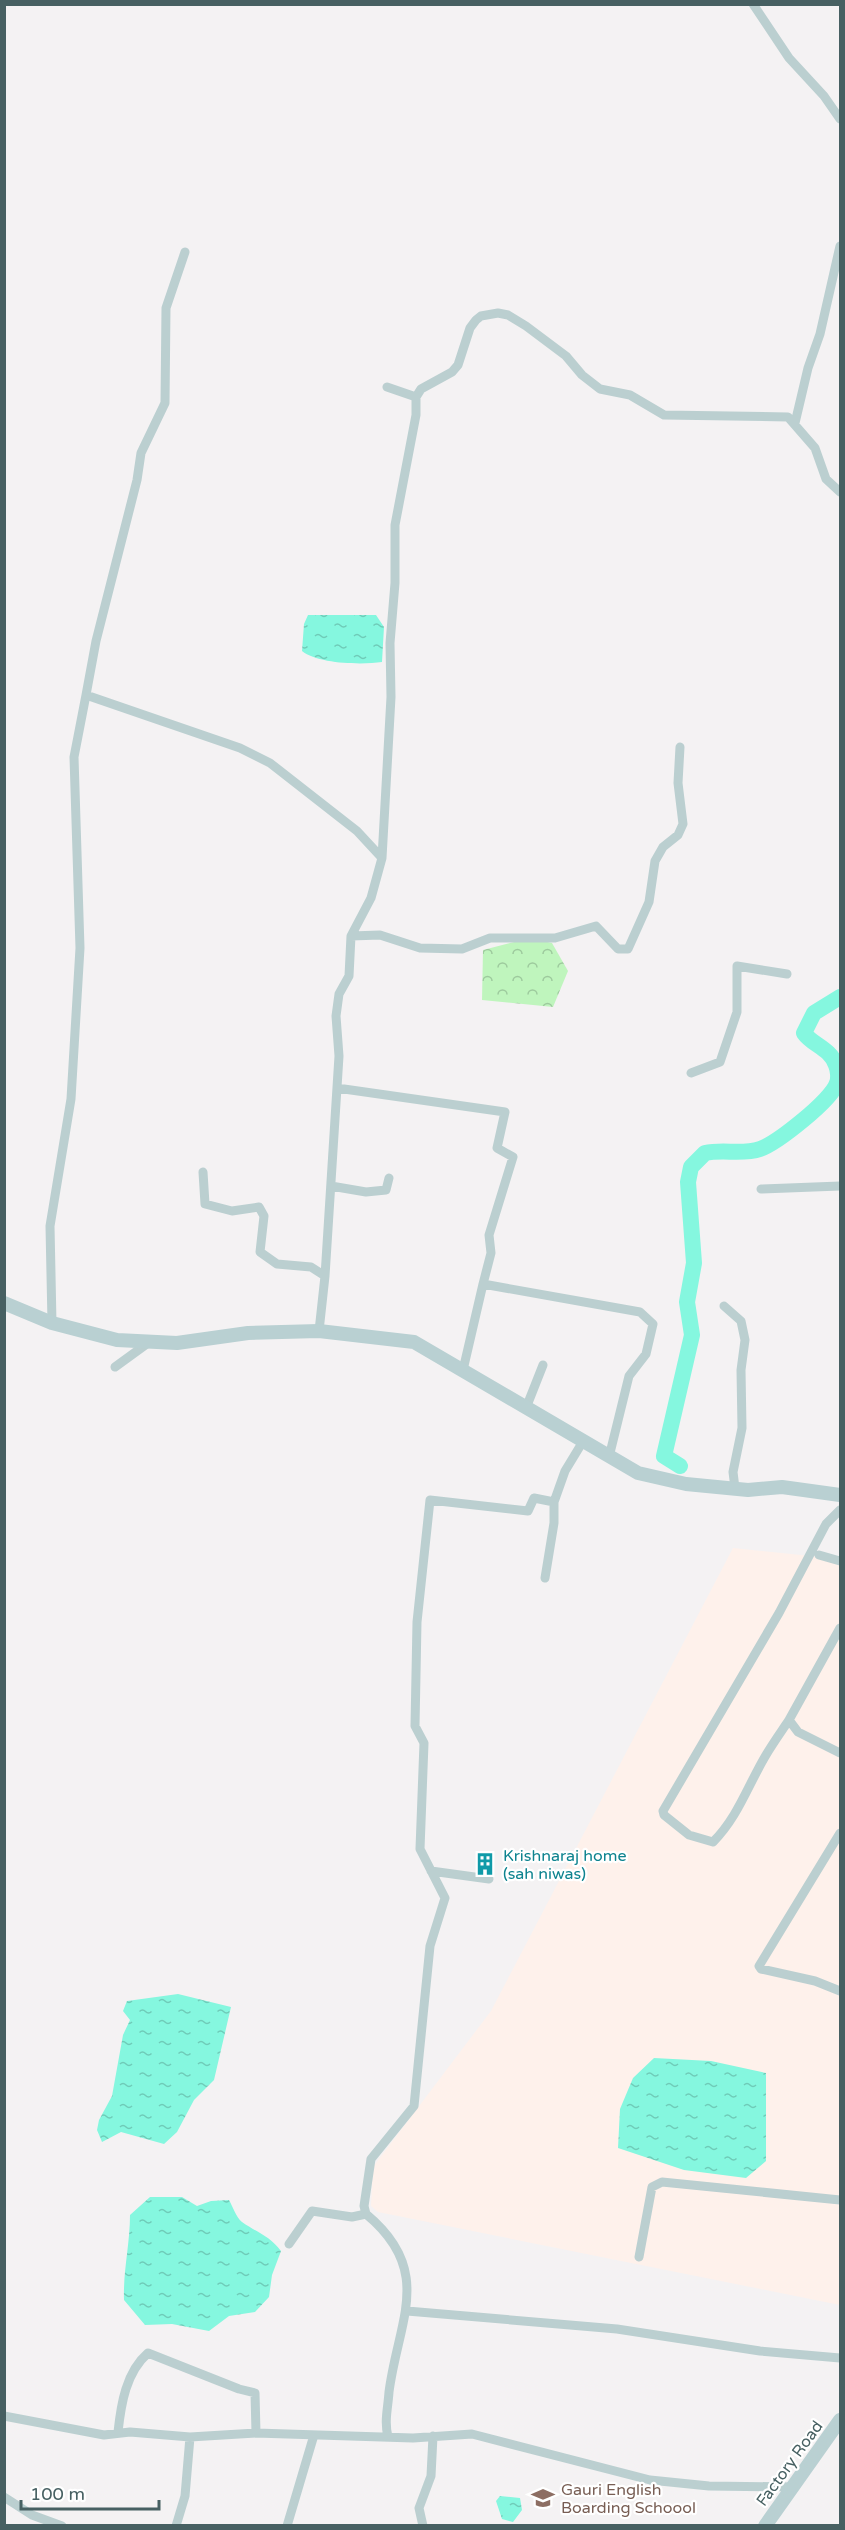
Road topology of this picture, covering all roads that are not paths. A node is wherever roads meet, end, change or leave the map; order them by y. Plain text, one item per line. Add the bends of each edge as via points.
1 (753, 4) edge
2 (840, 120) edge
3 (840, 246) edge
4 (185, 252) dead end
5 (387, 387) dead end
6 (416, 397) junction
7 (795, 423) junction
8 (840, 492) edge
9 (86, 695) junction
10 (680, 747) dead end
11 (382, 858) junction
12 (351, 936) junction
13 (787, 974) dead end
14 (691, 1073) dead end
15 (337, 1089) junction
16 (203, 1172) dead end
17 (389, 1178) dead end
18 (331, 1186) junction
19 (840, 1186) edge
20 (761, 1189) dead end
21 (325, 1276) junction
22 (483, 1284) junction
23 (4, 1303) edge
24 (724, 1306) dead end
25 (52, 1323) junction
26 (319, 1331) junction
27 (150, 1342) junction
28 (543, 1365) dead end
29 (115, 1367) dead end
30 (463, 1370) junction
31 (526, 1408) junction
32 (582, 1443) junction
33 (609, 1457) junction
34 (735, 1488) junction
35 (840, 1496) edge
36 (554, 1502) junction
37 (840, 1510) edge
38 (819, 1555) dead end
39 (840, 1561) edge
40 (545, 1578) dead end
41 (840, 1628) edge
42 (789, 1720) junction
43 (840, 1753) edge
44 (840, 1833) edge
45 (431, 1871) junction
46 (489, 1880) dead end
47 (840, 1991) edge
48 (840, 2200) edge
49 (366, 2214) junction
50 (289, 2244) dead end
51 (639, 2257) dead end
52 (407, 2311) junction
53 (840, 2358) edge
54 (4, 2416) edge
55 (840, 2420) edge
56 (118, 2432) junction
57 (256, 2433) junction
58 (314, 2435) junction
59 (433, 2436) junction
60 (189, 2437) junction
61 (388, 2437) junction
62 (794, 2487) junction
63 (4, 2497) edge
64 (62, 2526) edge
65 (176, 2526) edge
66 (287, 2526) edge
67 (423, 2526) edge
68 (765, 2526) edge

1 - 2 street via 789,58
3 - 7 street
4 - 9 street via 166,308 165,404 136,469
5 - 6 street
6 - 7 street via 421,389 453,372 476,320 498,314 508,315 526,326 566,356 600,389 630,395 664,414 788,417
6 - 11 street via 395,525
7 - 8 street via 819,455 826,479
9 - 11 street via 240,748 270,764 357,831
9 - 25 street via 74,757 80,948 71,1099 50,1226
10 - 12 street via 678,783 683,824 655,861 649,902 628,949 618,949 596,926 555,938 490,938 462,949 420,948 380,935
11 - 12 street via 371,898
12 - 15 street via 349,976 339,994 336,1016
13 - 14 street via 736,966 737,1012 720,1062
15 - 18 street
15 - 22 street via 505,1112 497,1148 513,1157 489,1235 491,1253
16 - 21 street via 205,1204 232,1211 259,1207 264,1216 260,1252 277,1264 311,1267
17 - 18 street via 387,1190 366,1192
18 - 21 street
19 - 20 street
21 - 26 street
22 - 30 street
22 - 33 street via 640,1312 653,1324 646,1354 629,1376
23 - 25 main road
24 - 34 street via 741,1321 745,1340 742,1428 732,1472
25 - 27 main road via 117,1340
26 - 27 main road
26 - 30 main road via 414,1342
27 - 29 street
28 - 31 street
30 - 31 main road
31 - 32 main road
32 - 33 main road
32 - 36 street via 565,1471
33 - 34 main road via 638,1473 686,1484
34 - 35 main road via 782,1486
36 - 40 street
36 - 45 street via 534,1498 528,1511 430,1500 417,1622 415,1726 423,1743 420,1849
37 - 42 street via 826,1524 664,1815 689,1835 713,1842 743,1802 765,1756
38 - 39 street
41 - 42 street
42 - 43 street via 798,1732
44 - 47 street via 759,1966
45 - 46 street
45 - 49 street via 445,1898 430,1946 414,2106 371,2159
48 - 51 street via 662,2182 652,2187 648,2200
49 - 50 street via 352,2217 312,2211
49 - 52 street via 383,2228 399,2252 408,2291
52 - 53 street via 628,2330 760,2351
52 - 61 street via 390,2374 385,2424
54 - 56 street via 104,2435
55 - 62 main road, Factory Road
56 - 57 street via 131,2375 148,2353 255,2393
56 - 60 street
57 - 58 street
57 - 60 street
58 - 61 street
58 - 66 street
59 - 61 street
59 - 62 street via 472,2433 650,2480 709,2486
59 - 67 street via 431,2476 419,2508
60 - 65 street via 185,2496
62 - 68 main road, Factory Road
63 - 64 street via 32,2515

